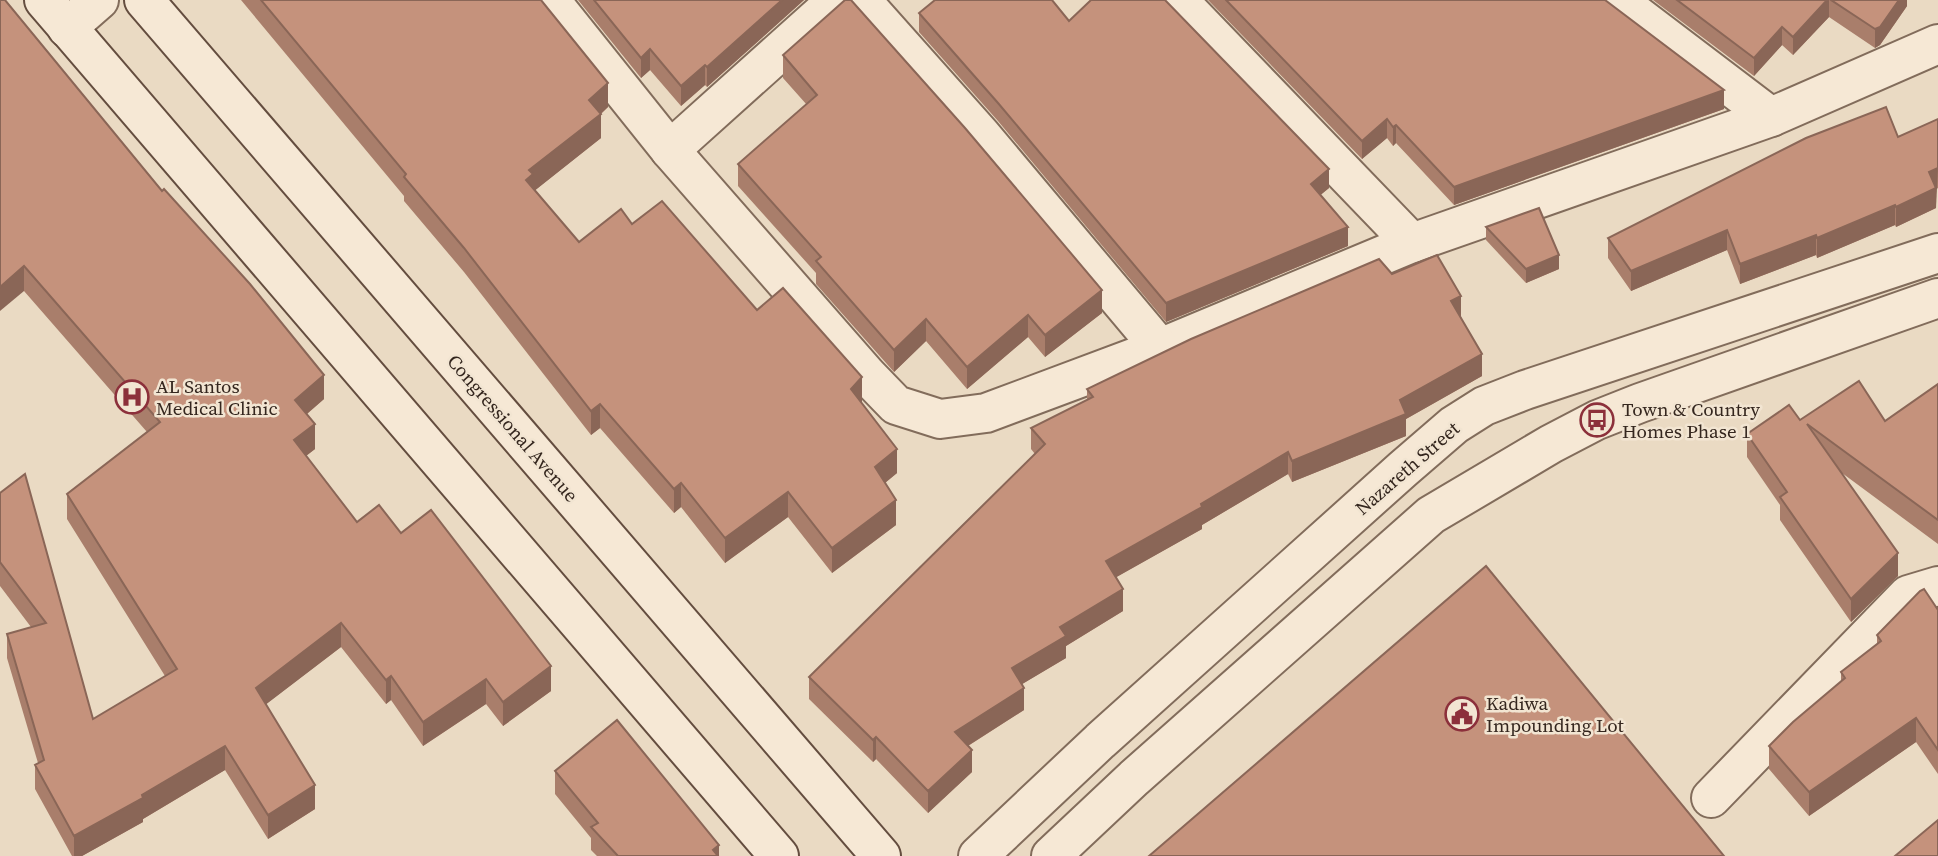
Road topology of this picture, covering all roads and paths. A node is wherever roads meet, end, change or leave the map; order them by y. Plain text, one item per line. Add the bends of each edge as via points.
1 (99, 0) edge
2 (144, 0) edge
3 (550, 0) edge
4 (837, 0) edge
5 (861, 0) edge
6 (1178, 0) edge
7 (1617, 0) edge
8 (51, 7) edge
9 (1938, 44) edge
10 (1771, 117) junction
11 (670, 150) junction
12 (1412, 243) junction
13 (1938, 253) edge
14 (1938, 298) edge
15 (1160, 348) junction
16 (1938, 586) edge
17 (1711, 797) dead end
18 (775, 854) edge
19 (881, 856) edge
20 (978, 856) edge
21 (1051, 856) edge

1 - 8 street
2 - 19 street, Congressional Avenue
3 - 11 street
4 - 11 street
5 - 15 street
6 - 12 street
7 - 10 street
8 - 18 street
9 - 10 street
10 - 12 street
11 - 15 street via 896,405 940,419 986,413
12 - 15 street
13 - 20 street, Nazareth Street via 1484,406 1403,469
14 - 21 street via 1597,420 1432,515
16 - 17 street via 1908,595

